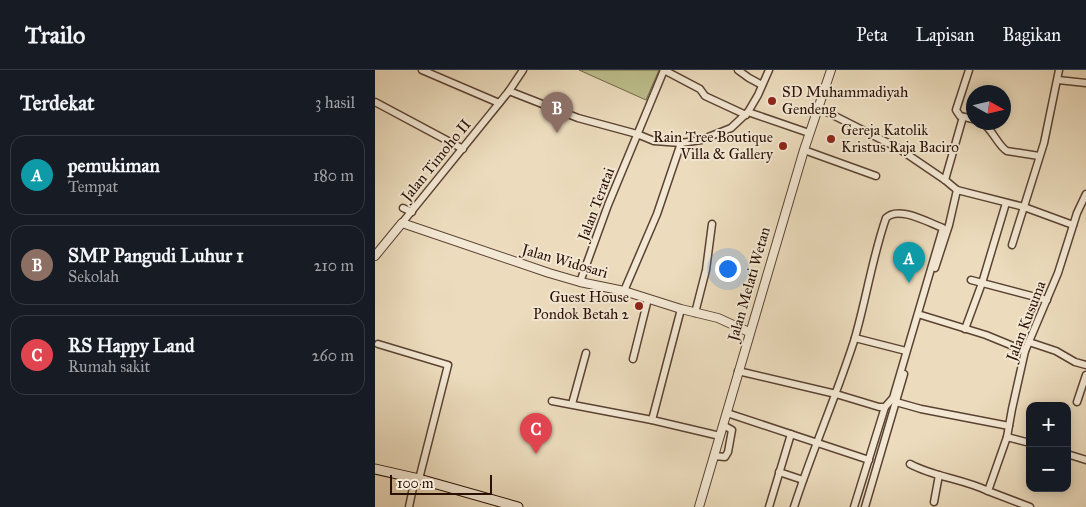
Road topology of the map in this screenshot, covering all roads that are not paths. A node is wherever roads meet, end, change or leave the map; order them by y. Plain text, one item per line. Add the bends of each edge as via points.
1 (422, 70) edge
2 (523, 70) edge
3 (664, 70) edge
4 (738, 70) edge
5 (769, 70) edge
6 (831, 70) edge
7 (969, 70) edge
8 (1059, 70) edge
9 (1058, 80) junction
10 (1086, 84) edge
11 (762, 85) junction
12 (509, 91) junction
13 (375, 102) edge
14 (499, 102) junction
15 (817, 107) junction
16 (747, 113) junction
17 (963, 117) junction
18 (966, 118) edge
19 (991, 130) edge
20 (809, 133) junction
21 (637, 134) junction
22 (681, 143) junction
23 (463, 149) junction
24 (803, 150) junction
25 (1039, 156) junction
26 (876, 176) dead end
27 (945, 180) junction
28 (957, 190) junction
29 (1086, 194) edge
30 (1006, 203) junction
31 (403, 208) dead end
32 (1024, 208) junction
33 (412, 212) junction
34 (402, 223) junction
35 (712, 224) dead end
36 (1073, 225) junction
37 (1012, 245) dead end
38 (378, 248) edge
39 (375, 256) edge
40 (971, 280) dead end
41 (580, 282) junction
42 (982, 283) junction
43 (624, 291) junction
44 (648, 299) junction
45 (1047, 300) junction
46 (681, 309) junction
47 (695, 313) junction
48 (921, 315) junction
49 (965, 329) junction
50 (749, 332) junction
51 (855, 338) junction
52 (1029, 342) junction
53 (378, 344) dead end
54 (906, 351) junction
55 (1025, 351) junction
56 (587, 353) dead end
57 (633, 359) dead end
58 (1086, 365) edge
59 (738, 371) junction
60 (1086, 375) edge
61 (836, 394) junction
62 (553, 401) dead end
63 (896, 402) junction
64 (1077, 402) dead end
65 (572, 404) junction
66 (885, 407) junction
67 (727, 413) junction
68 (651, 420) junction
69 (723, 425) junction
70 (1009, 426) junction
71 (791, 434) junction
72 (719, 436) junction
73 (1007, 437) junction
74 (816, 442) junction
75 (1026, 443) edge
76 (1071, 455) edge
77 (714, 456) junction
78 (869, 460) junction
79 (1086, 460) edge
80 (909, 464) dead end
81 (375, 469) edge
82 (779, 472) junction
83 (939, 475) junction
84 (417, 479) junction
85 (803, 480) junction
86 (988, 491) junction
87 (933, 502) dead end
88 (409, 507) edge
89 (515, 507) edge
90 (699, 507) edge
91 (769, 507) edge
92 (794, 507) edge
93 (854, 507) edge
94 (865, 507) edge
95 (1030, 507) edge

1 - 14 street
2 - 12 street, Jalan Timoho II
3 - 16 street via 700,89 705,96
3 - 21 street, Jalan Teratai
4 - 11 street
5 - 11 street
6 - 15 street, Jalan Melati Wetan
7 - 17 street via 956,110
8 - 9 street
9 - 10 street
9 - 25 street
11 - 16 street
12 - 14 street, Jalan Timoho II
12 - 21 street via 578,118
13 - 23 street
14 - 23 street, Jalan Timoho II
15 - 20 street, Jalan Melati Wetan
15 - 27 street via 898,148
16 - 20 street
16 - 22 street via 725,132
17 - 18 street
17 - 27 street
19 - 25 street via 1003,149
20 - 24 street, Jalan Melati Wetan
21 - 22 street via 661,142
21 - 41 street, Jalan Teratai
22 - 43 street via 657,214
23 - 33 street, Jalan Timoho II
24 - 26 street
24 - 50 street, Jalan Melati Wetan
25 - 32 street
27 - 28 street
28 - 30 street
28 - 48 street
29 - 36 street, Jalan Kusuma
30 - 32 street
30 - 42 street
31 - 33 street
32 - 36 street
32 - 37 street
33 - 34 street, Jalan Timoho II
34 - 38 street, Jalan Timoho II
34 - 41 street, Jalan Widosari
35 - 47 street via 706,270
36 - 45 street, Jalan Kusuma
38 - 39 street, Jalan Timoho II
40 - 42 street
41 - 43 street, Jalan Widosari
42 - 45 street
42 - 49 street
43 - 44 street, Jalan Widosari
44 - 46 street, Jalan Widosari
44 - 57 street
45 - 52 street, Jalan Kusuma
46 - 47 street, Jalan Widosari
46 - 68 street
47 - 50 street, Jalan Widosari via 718,318
48 - 49 street
48 - 63 street
49 - 55 street
50 - 59 street, Jalan Melati Wetan
51 - 54 street
51 - 54 street via 887,218 893,213 905,214 943,228
51 - 61 street
52 - 55 street, Jalan Kusuma
52 - 58 street
53 - 84 street via 448,365
54 - 66 street via 893,398
55 - 70 street, Jalan Kusuma
56 - 65 street
59 - 61 street
59 - 67 street, Jalan Melati Wetan
60 - 64 street
61 - 66 street
61 - 74 street
62 - 65 street
63 - 70 street
63 - 94 street
65 - 68 street
66 - 78 street
67 - 69 street, Jalan Melati Wetan
67 - 71 street
68 - 72 street
69 - 72 street, Jalan Melati Wetan
69 - 77 street via 732,430 728,452 725,457
70 - 73 street, Jalan Kusuma
71 - 74 street
71 - 82 street
72 - 77 street, Jalan Melati Wetan
73 - 75 street
73 - 86 street, Jalan Kusuma
74 - 78 street
74 - 85 street
76 - 79 street
77 - 90 street, Jalan Melati Wetan
78 - 93 street
80 - 83 street
81 - 84 main road
82 - 85 street
82 - 91 street
83 - 86 street
83 - 87 street
84 - 88 street
84 - 89 main road
85 - 92 street
86 - 95 street

